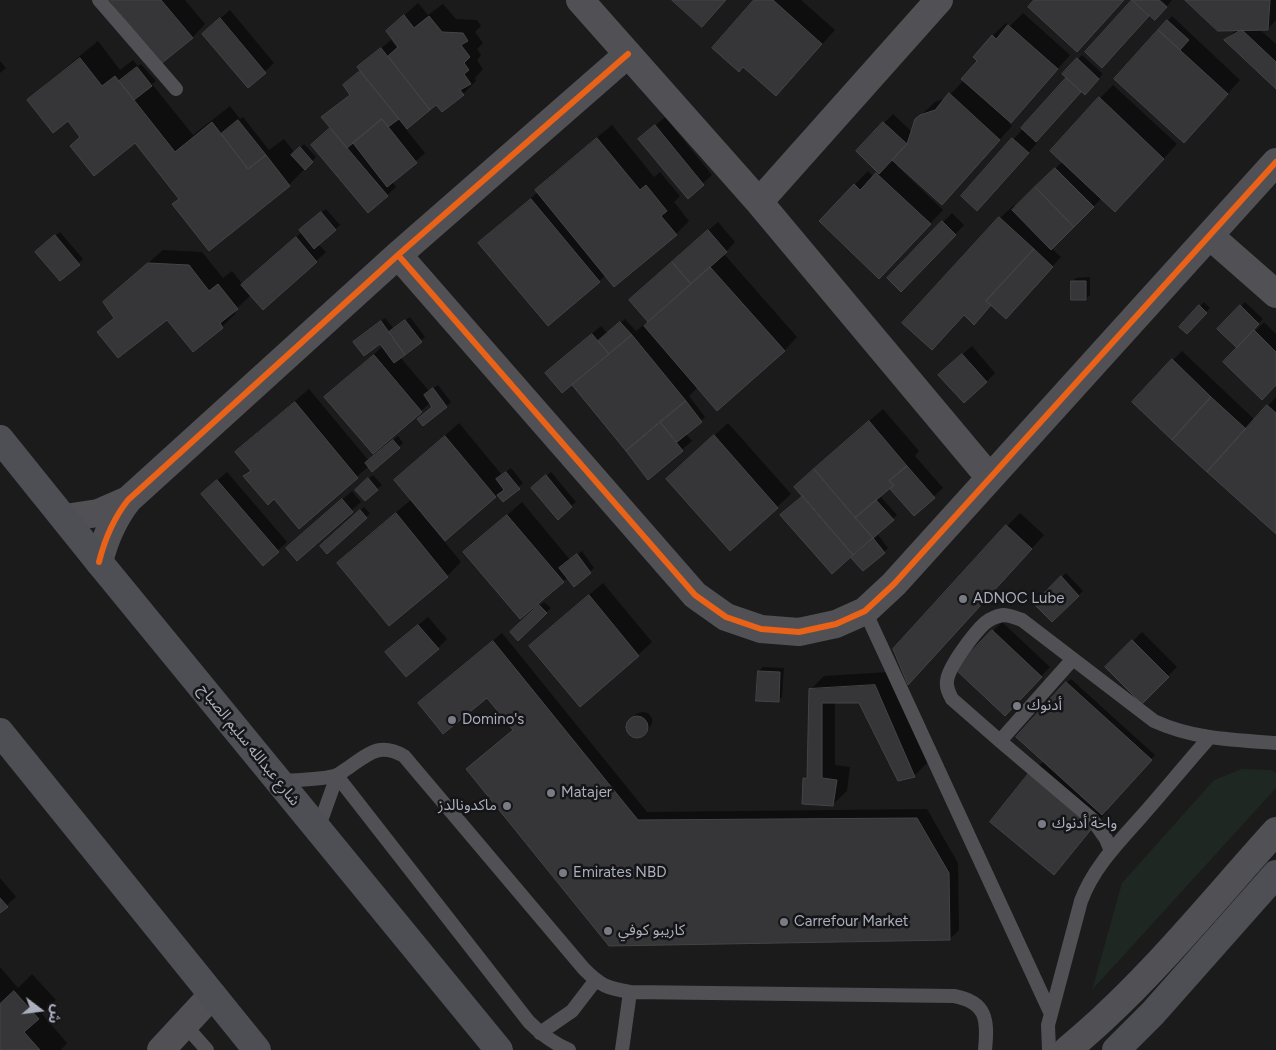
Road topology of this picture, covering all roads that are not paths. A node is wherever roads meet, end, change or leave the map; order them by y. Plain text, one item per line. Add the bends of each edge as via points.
1 (99, 0) edge
2 (580, 0) edge
3 (939, 0) edge
4 (628, 54) junction
5 (176, 89) dead end
6 (1276, 162) edge
7 (759, 202) junction
8 (1210, 236) junction
9 (398, 255) junction
10 (1276, 294) edge
11 (0, 439) edge
12 (990, 478) junction
13 (128, 500) junction
14 (65, 518) junction
15 (98, 562) junction
16 (865, 611) junction
17 (1072, 660) junction
18 (0, 732) edge
19 (1209, 738) junction
20 (1000, 741) junction
21 (1276, 743) edge
22 (337, 776) junction
23 (279, 781) junction
24 (318, 829) junction
25 (1276, 831) edge
26 (1110, 851) junction
27 (1276, 874) edge
28 (595, 981) junction
29 (630, 992) junction
30 (212, 995) junction
31 (1051, 1014) junction
32 (184, 1024) junction
33 (540, 1033) junction
34 (161, 1050) edge
35 (206, 1050) edge
36 (257, 1050) edge
37 (499, 1050) edge
38 (569, 1050) edge
39 (622, 1050) edge
40 (985, 1050) edge
41 (1049, 1050) edge
42 (1067, 1050) edge
43 (1116, 1050) edge

1 - 5 lane
2 - 4 street
3 - 7 street
4 - 7 street
4 - 9 street
6 - 8 street
7 - 12 street
8 - 10 street
8 - 12 street
9 - 13 street
9 - 16 street via 695,596 726,617 761,629 799,632 836,624
11 - 14 main road, شارع عبدالله سليم الصباح
12 - 16 street via 894,584
13 - 14 street via 98,513
13 - 15 street via 110,529
14 - 15 main road, شارع عبدالله سليم الصباح
15 - 23 main road, شارع عبدالله سليم الصباح
16 - 31 lane
17 - 19 lane via 1154,721
17 - 20 lane
17 - 20 lane via 1013,616 1003,615 985,623 953,664 946,682 952,699
18 - 30 main road
19 - 21 lane
19 - 26 lane
20 - 26 lane via 1092,819
22 - 23 lane
22 - 24 lane
22 - 28 lane via 376,750 395,751 404,756
22 - 33 lane
23 - 24 main road, شارع عبدالله سليم الصباح
24 - 37 main road, شارع عبدالله سليم الصباح
25 - 42 street via 1149,972
26 - 31 lane via 1083,893
27 - 43 main road
28 - 29 lane
28 - 33 lane via 572,1011
29 - 39 lane
29 - 40 lane via 954,996 966,998 984,1013
30 - 32 street
30 - 36 main road
31 - 41 lane
32 - 34 street
32 - 35 lane
33 - 38 lane

